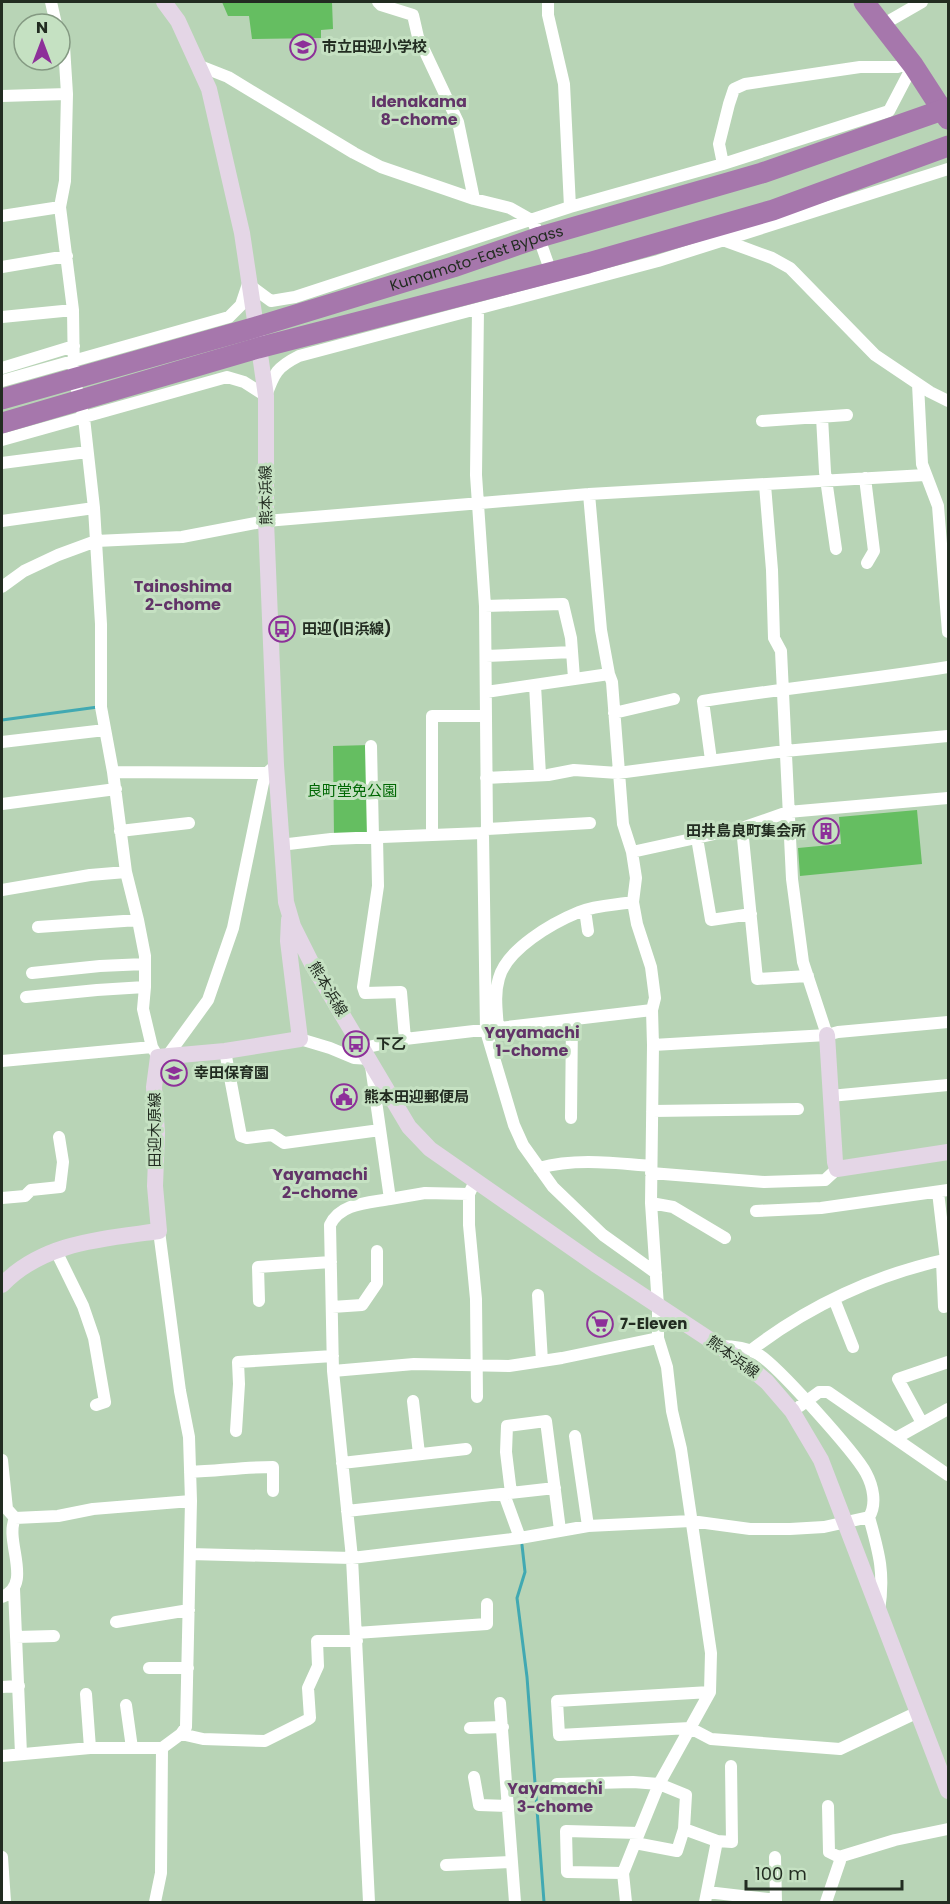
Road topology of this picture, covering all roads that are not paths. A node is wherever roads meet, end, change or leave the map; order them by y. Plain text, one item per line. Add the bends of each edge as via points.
1 (164, 2) edge
2 (378, 2) edge
3 (548, 2) edge
4 (864, 2) edge
5 (922, 2) edge
6 (882, 25) junction
7 (911, 64) junction
8 (200, 66) junction
9 (66, 72) edge
10 (67, 94) junction
11 (2, 96) edge
12 (946, 112) edge
13 (948, 146) edge
14 (723, 164) junction
15 (948, 169) edge
16 (474, 199) junction
17 (60, 207) junction
18 (570, 207) junction
19 (2, 216) edge
20 (537, 229) junction
21 (723, 240) junction
22 (67, 256) junction
23 (2, 267) edge
24 (554, 280) junction
25 (248, 284) junction
26 (478, 309) junction
27 (73, 310) junction
28 (2, 317) edge
29 (256, 327) junction
30 (74, 346) junction
31 (258, 348) junction
32 (2, 368) edge
33 (73, 370) junction
34 (2, 381) edge
35 (918, 384) junction
36 (266, 396) junction
37 (2, 399) edge
38 (948, 401) edge
39 (82, 409) junction
40 (847, 415) dead end
41 (822, 417) junction
42 (762, 421) dead end
43 (2, 423) edge
44 (2, 440) edge
45 (87, 452) junction
46 (2, 464) edge
47 (925, 475) junction
48 (865, 478) junction
49 (827, 481) junction
50 (765, 485) junction
51 (589, 494) junction
52 (478, 504) junction
53 (94, 508) junction
54 (2, 521) edge
55 (266, 521) junction
56 (96, 541) junction
57 (945, 544) edge
58 (836, 549) dead end
59 (867, 563) dead end
60 (2, 587) edge
61 (485, 606) junction
62 (948, 632) edge
63 (572, 652) junction
64 (486, 656) junction
65 (948, 667) edge
66 (609, 674) junction
67 (574, 678) junction
68 (535, 685) junction
69 (782, 688) junction
70 (486, 692) junction
71 (674, 699) dead end
72 (614, 713) junction
73 (486, 716) junction
74 (105, 730) junction
75 (948, 736) edge
76 (2, 742) edge
77 (371, 746) dead end
78 (785, 751) junction
79 (711, 760) junction
80 (271, 769) junction
81 (113, 772) junction
82 (618, 773) junction
83 (540, 775) junction
84 (486, 778) junction
85 (116, 789) junction
86 (948, 798) edge
87 (2, 804) edge
88 (788, 812) junction
89 (189, 823) dead end
90 (590, 823) dead end
91 (742, 828) junction
92 (120, 831) junction
93 (485, 831) junction
94 (432, 835) junction
95 (375, 837) junction
96 (697, 838) junction
97 (280, 845) junction
98 (632, 852) junction
99 (126, 872) junction
100 (2, 890) edge
101 (633, 902) junction
102 (585, 910) junction
103 (289, 913) junction
104 (752, 914) junction
105 (138, 920) junction
106 (38, 927) dead end
107 (588, 931) dead end
108 (145, 964) junction
109 (32, 973) dead end
110 (808, 976) junction
111 (145, 987) junction
112 (26, 997) dead end
113 (652, 1011) junction
114 (572, 1020) junction
115 (948, 1022) edge
116 (492, 1030) junction
117 (827, 1035) junction
118 (300, 1039) junction
119 (405, 1039) junction
120 (653, 1045) junction
121 (225, 1051) junction
122 (159, 1053) junction
123 (367, 1054) junction
124 (2, 1061) edge
125 (948, 1085) edge
126 (830, 1096) junction
127 (798, 1108) dead end
128 (652, 1111) junction
129 (571, 1118) dead end
130 (380, 1130) junction
131 (59, 1137) dead end
132 (948, 1152) edge
133 (539, 1168) junction
134 (651, 1169) junction
135 (837, 1169) junction
136 (472, 1187) junction
137 (943, 1191) edge
138 (2, 1198) edge
139 (390, 1199) junction
140 (651, 1203) junction
141 (756, 1211) dead end
142 (159, 1231) junction
143 (725, 1238) dead end
144 (56, 1251) junction
145 (376, 1251) dead end
146 (946, 1260) edge
147 (331, 1262) junction
148 (656, 1273) junction
149 (2, 1285) edge
150 (538, 1295) dead end
151 (834, 1299) junction
152 (259, 1301) dead end
153 (658, 1306) junction
154 (332, 1307) junction
155 (944, 1307) dead end
156 (658, 1338) junction
157 (719, 1346) junction
158 (853, 1347) dead end
159 (750, 1351) junction
160 (333, 1356) junction
161 (542, 1361) junction
162 (948, 1362) edge
163 (476, 1366) junction
164 (333, 1371) junction
165 (477, 1397) dead end
166 (412, 1401) dead end
167 (96, 1405) dead end
168 (799, 1406) junction
169 (948, 1409) edge
170 (922, 1424) junction
171 (236, 1431) dead end
172 (575, 1436) dead end
173 (896, 1438) junction
174 (466, 1449) dead end
175 (419, 1454) junction
176 (2, 1460) edge
177 (342, 1463) junction
178 (190, 1472) junction
179 (948, 1475) edge
180 (555, 1488) junction
181 (273, 1491) dead end
182 (507, 1494) junction
183 (191, 1501) junction
184 (347, 1511) junction
185 (869, 1517) junction
186 (15, 1518) junction
187 (691, 1521) junction
188 (844, 1524) junction
189 (588, 1526) junction
190 (560, 1530) junction
191 (520, 1538) junction
192 (190, 1554) junction
193 (352, 1558) junction
194 (14, 1590) junction
195 (2, 1597) edge
196 (487, 1604) dead end
197 (189, 1610) junction
198 (879, 1611) junction
199 (116, 1622) dead end
200 (54, 1636) dead end
201 (16, 1637) junction
202 (356, 1637) junction
203 (149, 1668) dead end
204 (188, 1668) junction
205 (19, 1686) junction
206 (2, 1687) edge
207 (710, 1692) junction
208 (86, 1694) dead end
209 (501, 1703) dead end
210 (126, 1705) dead end
211 (918, 1712) junction
212 (503, 1727) junction
213 (470, 1728) dead end
214 (690, 1728) junction
215 (181, 1734) junction
216 (90, 1748) junction
217 (132, 1748) junction
218 (162, 1748) junction
219 (21, 1754) junction
220 (2, 1756) edge
221 (730, 1766) dead end
222 (474, 1777) dead end
223 (558, 1784) dead end
224 (659, 1784) junction
225 (948, 1791) edge
226 (508, 1806) junction
227 (828, 1806) dead end
228 (684, 1829) junction
229 (948, 1829) edge
230 (637, 1838) junction
231 (717, 1841) junction
232 (2, 1857) edge
233 (776, 1857) dead end
234 (840, 1857) junction
235 (512, 1862) junction
236 (446, 1865) dead end
237 (623, 1873) junction
238 (706, 1897) edge
239 (776, 1901) edge
240 (5, 1902) edge
241 (155, 1902) edge
242 (369, 1902) edge
243 (515, 1902) edge
244 (626, 1902) edge
245 (826, 1902) edge

1 - 8 main road, 熊本浜線
2 - 16 street via 413,15 418,37 458,122
3 - 18 street via 564,84
4 - 6 highway
5 - 6 street
6 - 7 highway
7 - 12 highway
7 - 14 street via 889,111
7 - 14 street via 860,67 745,84 734,89 719,144
8 - 16 street via 228,77 381,167
8 - 25 main road, 熊本浜線 via 225,155 242,233
9 - 10 street
10 - 11 street
10 - 17 street via 65,181
12 - 20 highway, Kumamoto-East Bypass via 762,174
13 - 24 highway, Kumamoto-East Bypass via 773,210
14 - 18 street
15 - 21 street
16 - 20 street via 510,208
17 - 19 street
17 - 22 street
18 - 20 street
20 - 24 street
20 - 25 street via 295,297 271,301
20 - 29 highway, Kumamoto-East Bypass via 453,267
21 - 24 street via 658,261
21 - 35 street via 790,268 875,355
22 - 23 street
22 - 27 street
24 - 26 street
24 - 31 highway, Kumamoto-East Bypass
25 - 29 main road, 熊本浜線
25 - 33 street via 241,305 229,316
26 - 36 street via 299,356 273,374
26 - 52 street
27 - 28 street
27 - 30 street
29 - 31 main road, 熊本浜線
29 - 33 highway, Kumamoto-East Bypass
30 - 32 street
30 - 33 street
31 - 36 main road, 熊本浜線
31 - 39 highway, Kumamoto-East Bypass
33 - 34 street
33 - 37 highway, Kumamoto-East Bypass
33 - 39 street
35 - 38 street
35 - 47 street
36 - 39 street via 227,377
36 - 55 main road, 熊本浜線
39 - 43 highway, Kumamoto-East Bypass
39 - 44 street
39 - 45 street
40 - 41 street
41 - 42 street
41 - 49 street
45 - 46 street
45 - 53 street
47 - 48 street
47 - 57 street via 938,506
48 - 49 street
48 - 59 street via 874,551
49 - 50 street
49 - 58 street
50 - 51 street
50 - 69 street via 774,638 781,651
51 - 52 street
51 - 66 street via 601,630
52 - 55 street
52 - 61 street
53 - 54 street
53 - 56 street
55 - 56 street via 182,537
55 - 80 main road, 熊本浜線
56 - 60 street via 24,571
56 - 74 street
57 - 62 street
61 - 63 street via 563,604
61 - 64 street
63 - 64 street
63 - 67 street
64 - 70 street
65 - 69 street
66 - 67 street
66 - 72 street
67 - 68 street
68 - 70 street
68 - 83 street
69 - 78 street
69 - 79 street via 703,701
70 - 73 street
71 - 72 street
72 - 82 street
73 - 84 street
73 - 94 street via 432,716
74 - 76 street
74 - 81 street
75 - 78 street
77 - 95 street
78 - 79 street
78 - 88 street
79 - 82 street
80 - 81 street
80 - 97 main road, 熊本浜線
80 - 122 street via 247,855 233,928 208,1000
81 - 85 street
82 - 83 street via 574,770
82 - 98 street via 622,824
83 - 84 street
84 - 93 street
85 - 87 street
85 - 92 street
86 - 88 street
88 - 91 street
88 - 110 street via 792,879
89 - 92 street
90 - 93 street
91 - 96 street
91 - 104 street
92 - 99 street
93 - 94 street
93 - 116 street
94 - 95 street
95 - 97 street
95 - 119 street via 378,886 363,987 365,993 401,992
96 - 98 street
96 - 104 street via 711,920
97 - 103 main road, 熊本浜線
98 - 101 street via 636,878
99 - 100 street
99 - 105 street
101 - 102 street
101 - 113 street via 651,967 656,998
102 - 107 street
102 - 116 street via 535,937 505,964 497,986
103 - 118 main road via 288,941
103 - 123 main road, 熊本浜線 via 312,964
104 - 110 street via 757,980
105 - 106 street
105 - 108 street
108 - 109 street
108 - 111 street
110 - 117 street
111 - 112 street
111 - 122 street via 143,1010
113 - 114 street
113 - 120 street
114 - 116 street
114 - 129 street
115 - 117 street
116 - 119 street
116 - 133 street via 514,1125
117 - 120 street
117 - 126 main road
118 - 121 main road
118 - 123 street via 354,1058
119 - 123 street
120 - 128 street
121 - 122 main road
121 - 130 street via 241,1136 272,1135 284,1143
122 - 124 street
122 - 142 main road, 田迎木原線 via 154,1087
123 - 130 street
123 - 136 main road, 熊本浜線 via 409,1127
125 - 126 street
126 - 135 main road
127 - 128 street
128 - 134 street
130 - 139 street
131 - 138 street via 63,1162 60,1187
132 - 135 main road
133 - 134 street via 558,1162
133 - 148 street via 553,1187 603,1235
134 - 135 street via 764,1182 825,1180
134 - 140 street
136 - 139 street
136 - 153 main road, 熊本浜線
136 - 163 street via 469,1225 476,1299
137 - 141 street via 821,1208
137 - 146 street
139 - 147 street via 354,1206 334,1216 330,1225
140 - 143 street via 673,1207
140 - 148 street
142 - 144 main road via 76,1243
142 - 178 street via 189,1437
144 - 149 main road via 21,1268
144 - 167 street via 94,1338 105,1402
145 - 154 street via 377,1283 362,1305
146 - 151 street via 921,1265
146 - 155 street
147 - 152 street via 258,1267
147 - 154 street
148 - 153 street
150 - 161 street
151 - 158 street
151 - 159 street via 809,1310
153 - 156 street
153 - 157 main road, 熊本浜線
154 - 160 street
156 - 161 street
156 - 187 street via 667,1367
157 - 159 street
157 - 168 main road, 熊本浜線
159 - 168 street via 769,1362
160 - 164 street
160 - 171 street via 238,1362
161 - 163 street
162 - 170 street via 898,1379
163 - 164 street via 414,1364
163 - 165 street
164 - 177 street
166 - 175 street
168 - 173 street via 819,1392 828,1392
168 - 185 street via 865,1471 873,1497
168 - 188 main road, 熊本浜線
169 - 170 street
170 - 173 street
172 - 189 street
173 - 179 street
174 - 175 street
175 - 177 street
176 - 186 street via 7,1509
177 - 184 street
178 - 181 street via 273,1467
178 - 183 street
180 - 182 street
180 - 182 street via 546,1421 507,1426
180 - 190 street
182 - 184 street
182 - 191 street
183 - 186 street
183 - 192 street
184 - 193 street
185 - 188 street
185 - 198 street via 882,1574
186 - 194 street
187 - 188 street via 750,1529
187 - 189 street
187 - 207 street via 711,1653
188 - 198 main road, 熊本浜線
189 - 190 street
190 - 191 street
191 - 193 street
192 - 193 street
192 - 197 street
193 - 202 street
194 - 195 street
194 - 201 street
196 - 202 street via 487,1624
197 - 199 street
197 - 204 street
198 - 211 main road, 熊本浜線
200 - 201 street
201 - 205 street
202 - 215 street via 317,1641 318,1666 308,1688 307,1720 265,1741 203,1739
202 - 242 street
203 - 204 street
204 - 215 street via 186,1727
205 - 206 street
205 - 219 street
207 - 214 street
207 - 214 street via 557,1701 559,1735
208 - 216 street
209 - 212 street
210 - 217 street
211 - 214 street via 840,1749 711,1739
211 - 225 main road, 熊本浜線
212 - 213 street
212 - 226 street
214 - 224 street
215 - 218 street
216 - 217 street
216 - 219 street
217 - 218 street
218 - 241 street via 161,1873
219 - 220 street
221 - 231 street via 732,1842
222 - 226 street via 479,1805
223 - 224 street
224 - 228 street via 686,1795
224 - 230 street
226 - 235 street
227 - 234 street via 829,1852
228 - 230 street via 677,1851
228 - 231 street
229 - 234 street
230 - 237 street
230 - 237 street via 566,1832 567,1872
231 - 238 street
232 - 240 street
233 - 239 street
234 - 245 street
235 - 236 street
235 - 243 street
237 - 244 street
238 - 239 street

